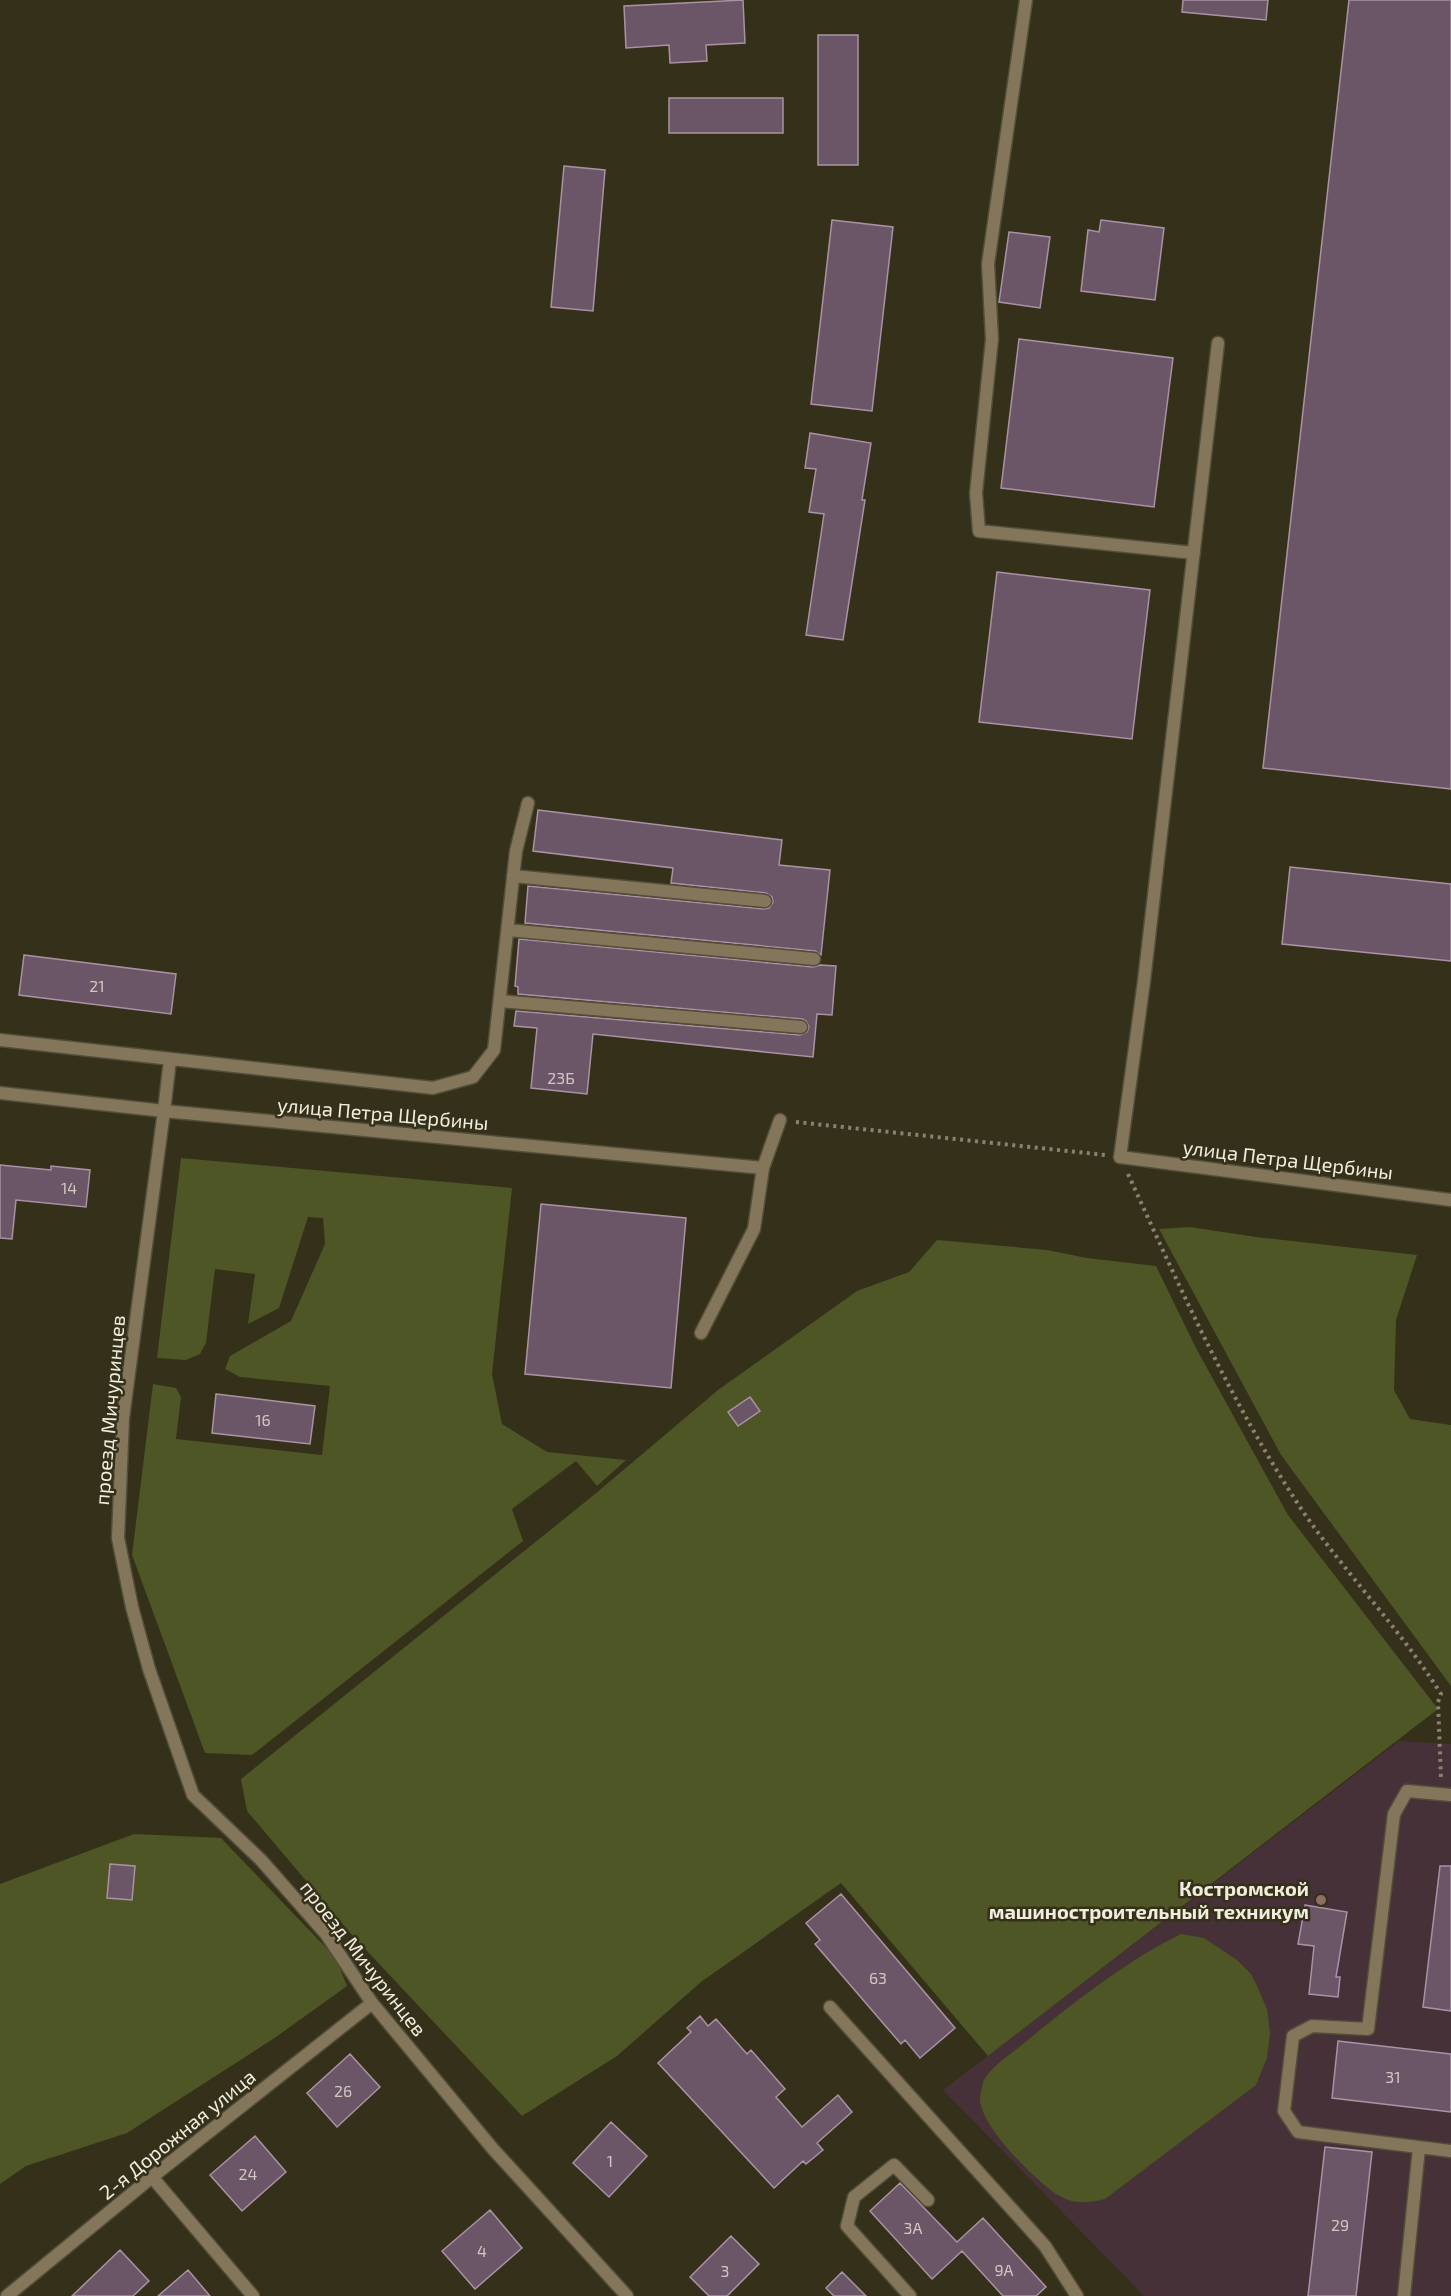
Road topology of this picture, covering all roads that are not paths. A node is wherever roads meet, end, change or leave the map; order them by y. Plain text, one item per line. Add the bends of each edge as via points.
1 (1026, 0) edge
2 (1218, 343) dead end
3 (1194, 553) junction
4 (528, 803) dead end
5 (513, 876) junction
6 (765, 901) dead end
7 (508, 930) junction
8 (814, 959) dead end
9 (500, 1001) junction
10 (801, 1027) dead end
11 (0, 1040) edge
12 (170, 1060) junction
13 (0, 1093) edge
14 (164, 1111) junction
15 (780, 1120) road end
16 (763, 1168) junction
17 (1451, 1200) edge
18 (701, 1333) dead end
19 (1446, 1795) edge
20 (372, 2004) junction
21 (830, 2007) dead end
22 (1419, 2148) junction
23 (1451, 2151) edge
24 (152, 2177) junction
25 (928, 2200) dead end
26 (7, 2296) edge
27 (253, 2296) edge
28 (627, 2296) edge
29 (910, 2296) edge
30 (1077, 2296) edge
31 (1404, 2296) edge

1 - 3 street via 988,264 992,339 976,493 979,531
2 - 3 street
3 - 17 street, улица Петра Щербины via 1120,1157
4 - 5 street
5 - 6 street
5 - 7 street
7 - 8 street
7 - 9 street
9 - 10 street
9 - 12 street via 494,1050 473,1077 433,1088
11 - 12 street
12 - 14 street, проезд Мичуринцев
13 - 14 street, улица Петра Щербины
14 - 16 street, улица Петра Щербины
14 - 20 street, проезд Мичуринцев via 123,1430 118,1538 132,1607 193,1795 261,1860 318,1925
15 - 16 street
16 - 18 street via 754,1229
19 - 22 street via 1407,1791 1394,1814 1368,2029 1312,2026 1293,2036 1284,2111 1298,2132
20 - 24 street, 2-я Дорожная улица
20 - 28 street, проезд Мичуринцев via 492,2149
21 - 30 street via 1045,2246
22 - 23 street
22 - 31 street
24 - 26 street, 2-я Дорожная улица
24 - 27 street
25 - 29 street via 894,2165 854,2197 848,2226

